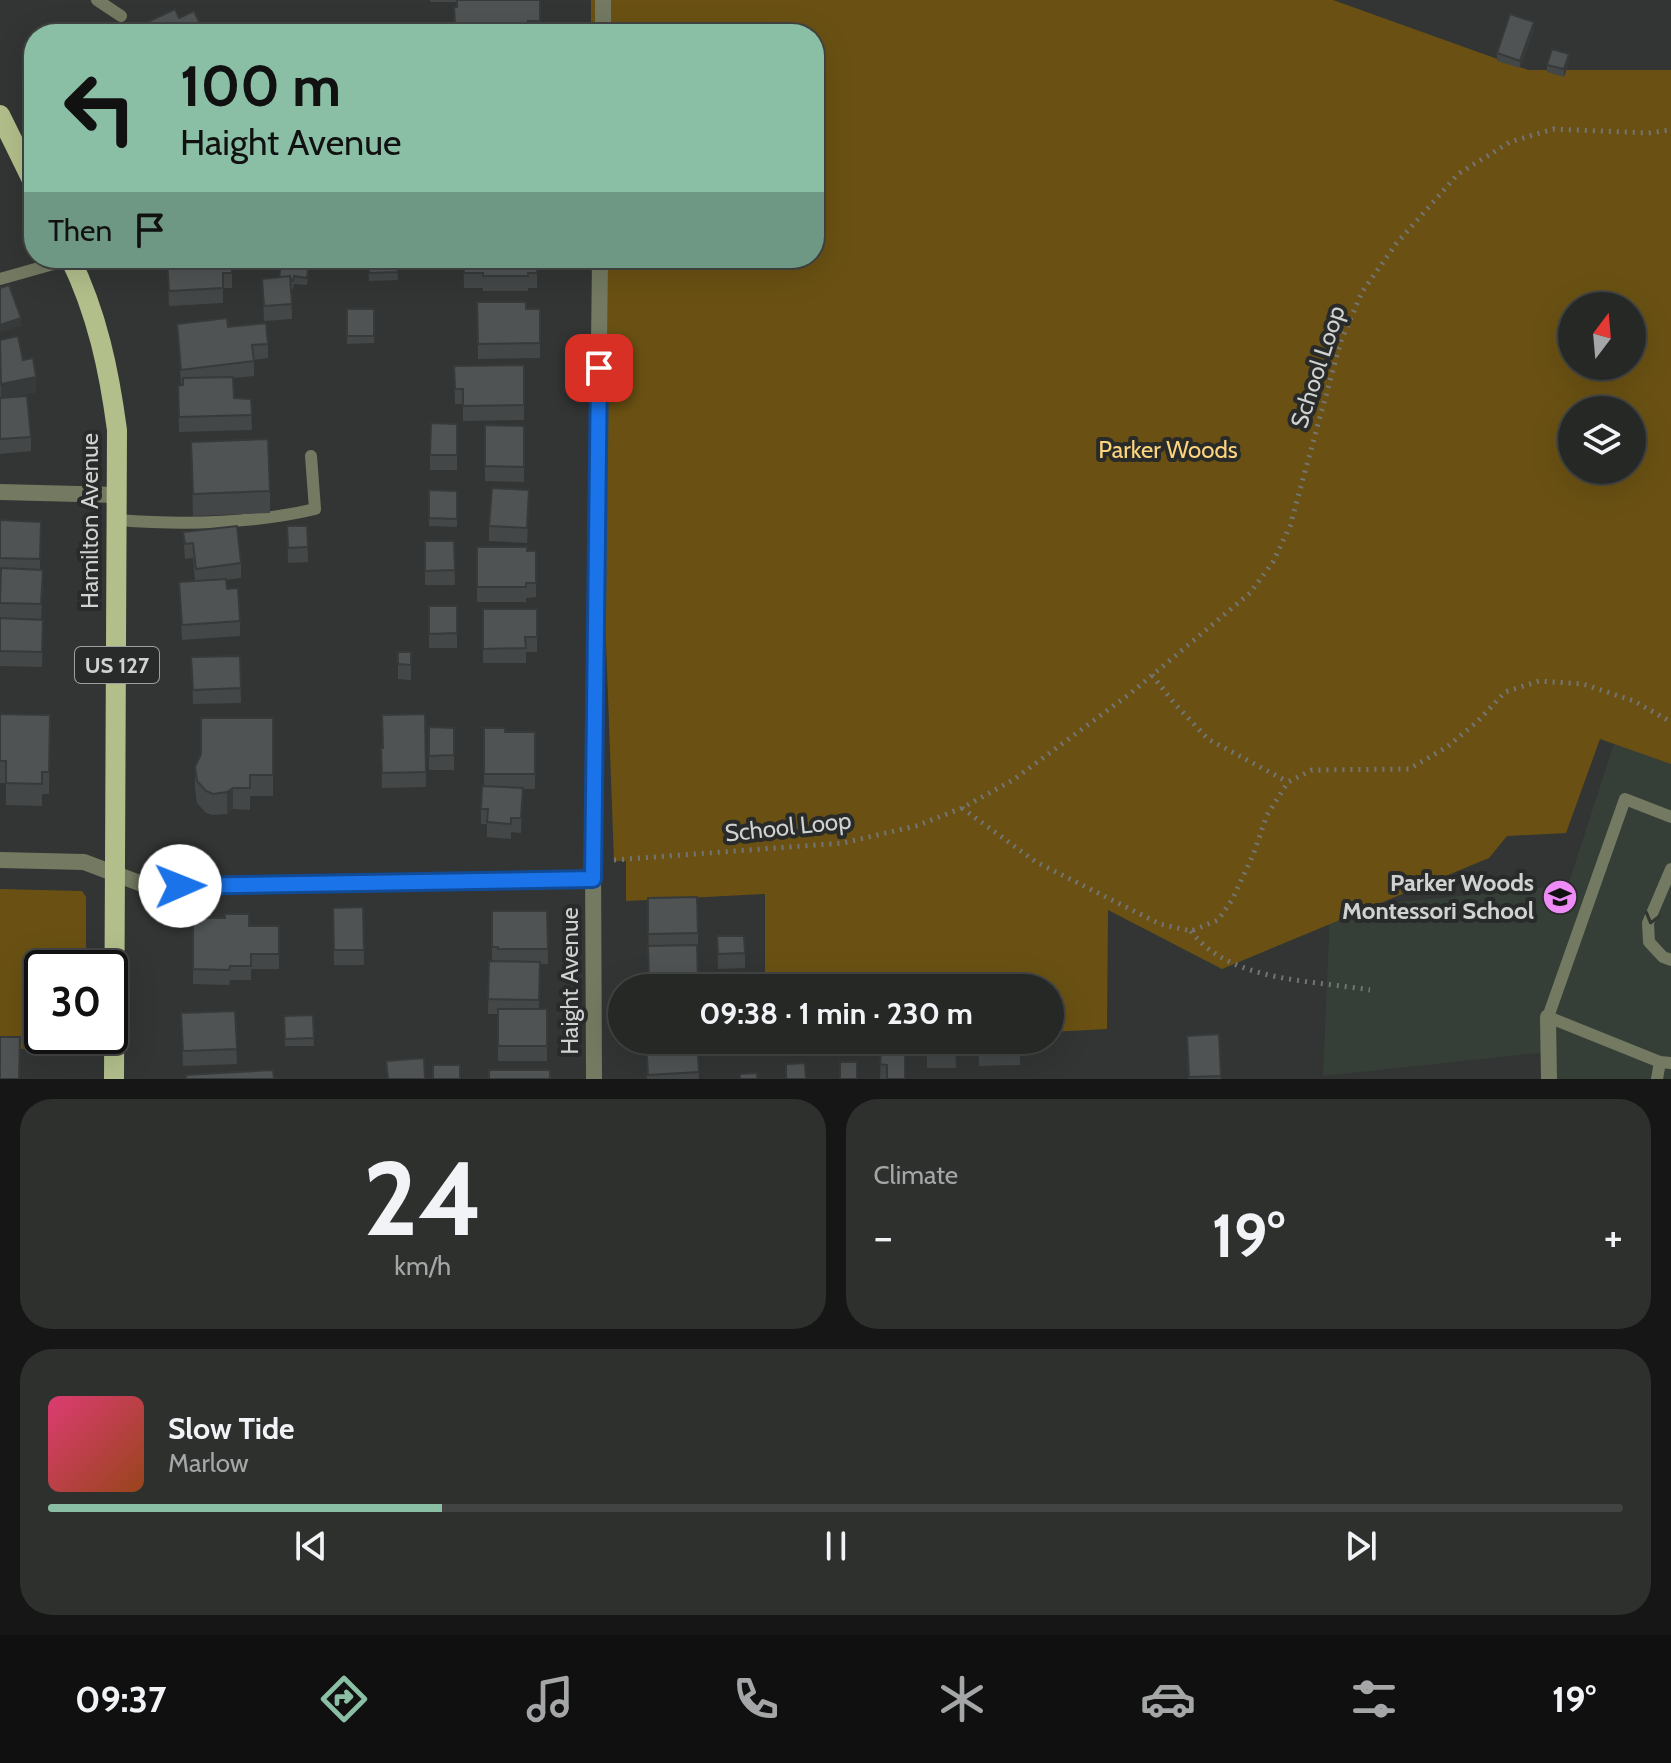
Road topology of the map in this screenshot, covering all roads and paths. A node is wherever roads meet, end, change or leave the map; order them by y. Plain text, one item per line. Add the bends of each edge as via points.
1 (97, 0) edge
2 (603, 0) edge
3 (121, 16) dead end
4 (603, 24) edge
5 (0, 115) edge
6 (1671, 130) edge
7 (24, 164) edge
8 (37, 268) edge
9 (76, 268) edge
10 (600, 268) edge
11 (0, 279) edge
12 (311, 456) dead end
13 (0, 492) edge
14 (118, 495) junction
15 (118, 520) junction
16 (1152, 675) junction
17 (1671, 722) edge
18 (1288, 782) junction
19 (962, 808) junction
20 (1671, 817) edge
21 (0, 860) edge
22 (614, 860) dead end
23 (1671, 869) edge
24 (116, 875) junction
25 (593, 879) junction
26 (1191, 931) junction
27 (1671, 960) edge
28 (1370, 990) dead end
29 (1548, 1017) junction
30 (1666, 1062) edge
31 (114, 1079) edge
32 (594, 1079) edge
33 (1549, 1079) edge
34 (1657, 1079) edge

1 - 3 lane
2 - 4 street
5 - 7 main road
6 - 16 path, School Loop via 1553,129 1510,142 1458,174 1437,195 1362,292 1337,352 1290,526 1273,562 1250,593
8 - 11 lane
9 - 14 main road, Hamilton Avenue / US 127 via 99,330 110,379
10 - 25 street, Haight Avenue
12 - 15 lane via 315,509 260,519
13 - 14 street
14 - 15 main road, Hamilton Avenue / US 127
15 - 24 main road, Hamilton Avenue / US 127
16 - 18 path via 1208,739
16 - 19 path, School Loop via 1013,780
17 - 18 path via 1634,701 1583,684 1539,681 1505,692 1447,747 1409,769 1312,770
18 - 26 path via 1267,815 1232,900 1218,920
19 - 22 path, School Loop via 916,826 843,843
19 - 26 path via 1036,862 1160,924
20 - 29 lane via 1625,799
21 - 24 street via 84,862
23 -> 27 lane via 1648,923 1649,942
24 - 25 street via 150,887
24 - 31 main road, Hamilton Avenue / US 127
25 - 32 street, Haight Avenue
26 - 28 path via 1202,946 1252,972
29 - 30 lane
29 - 33 street
30 - 34 lane

